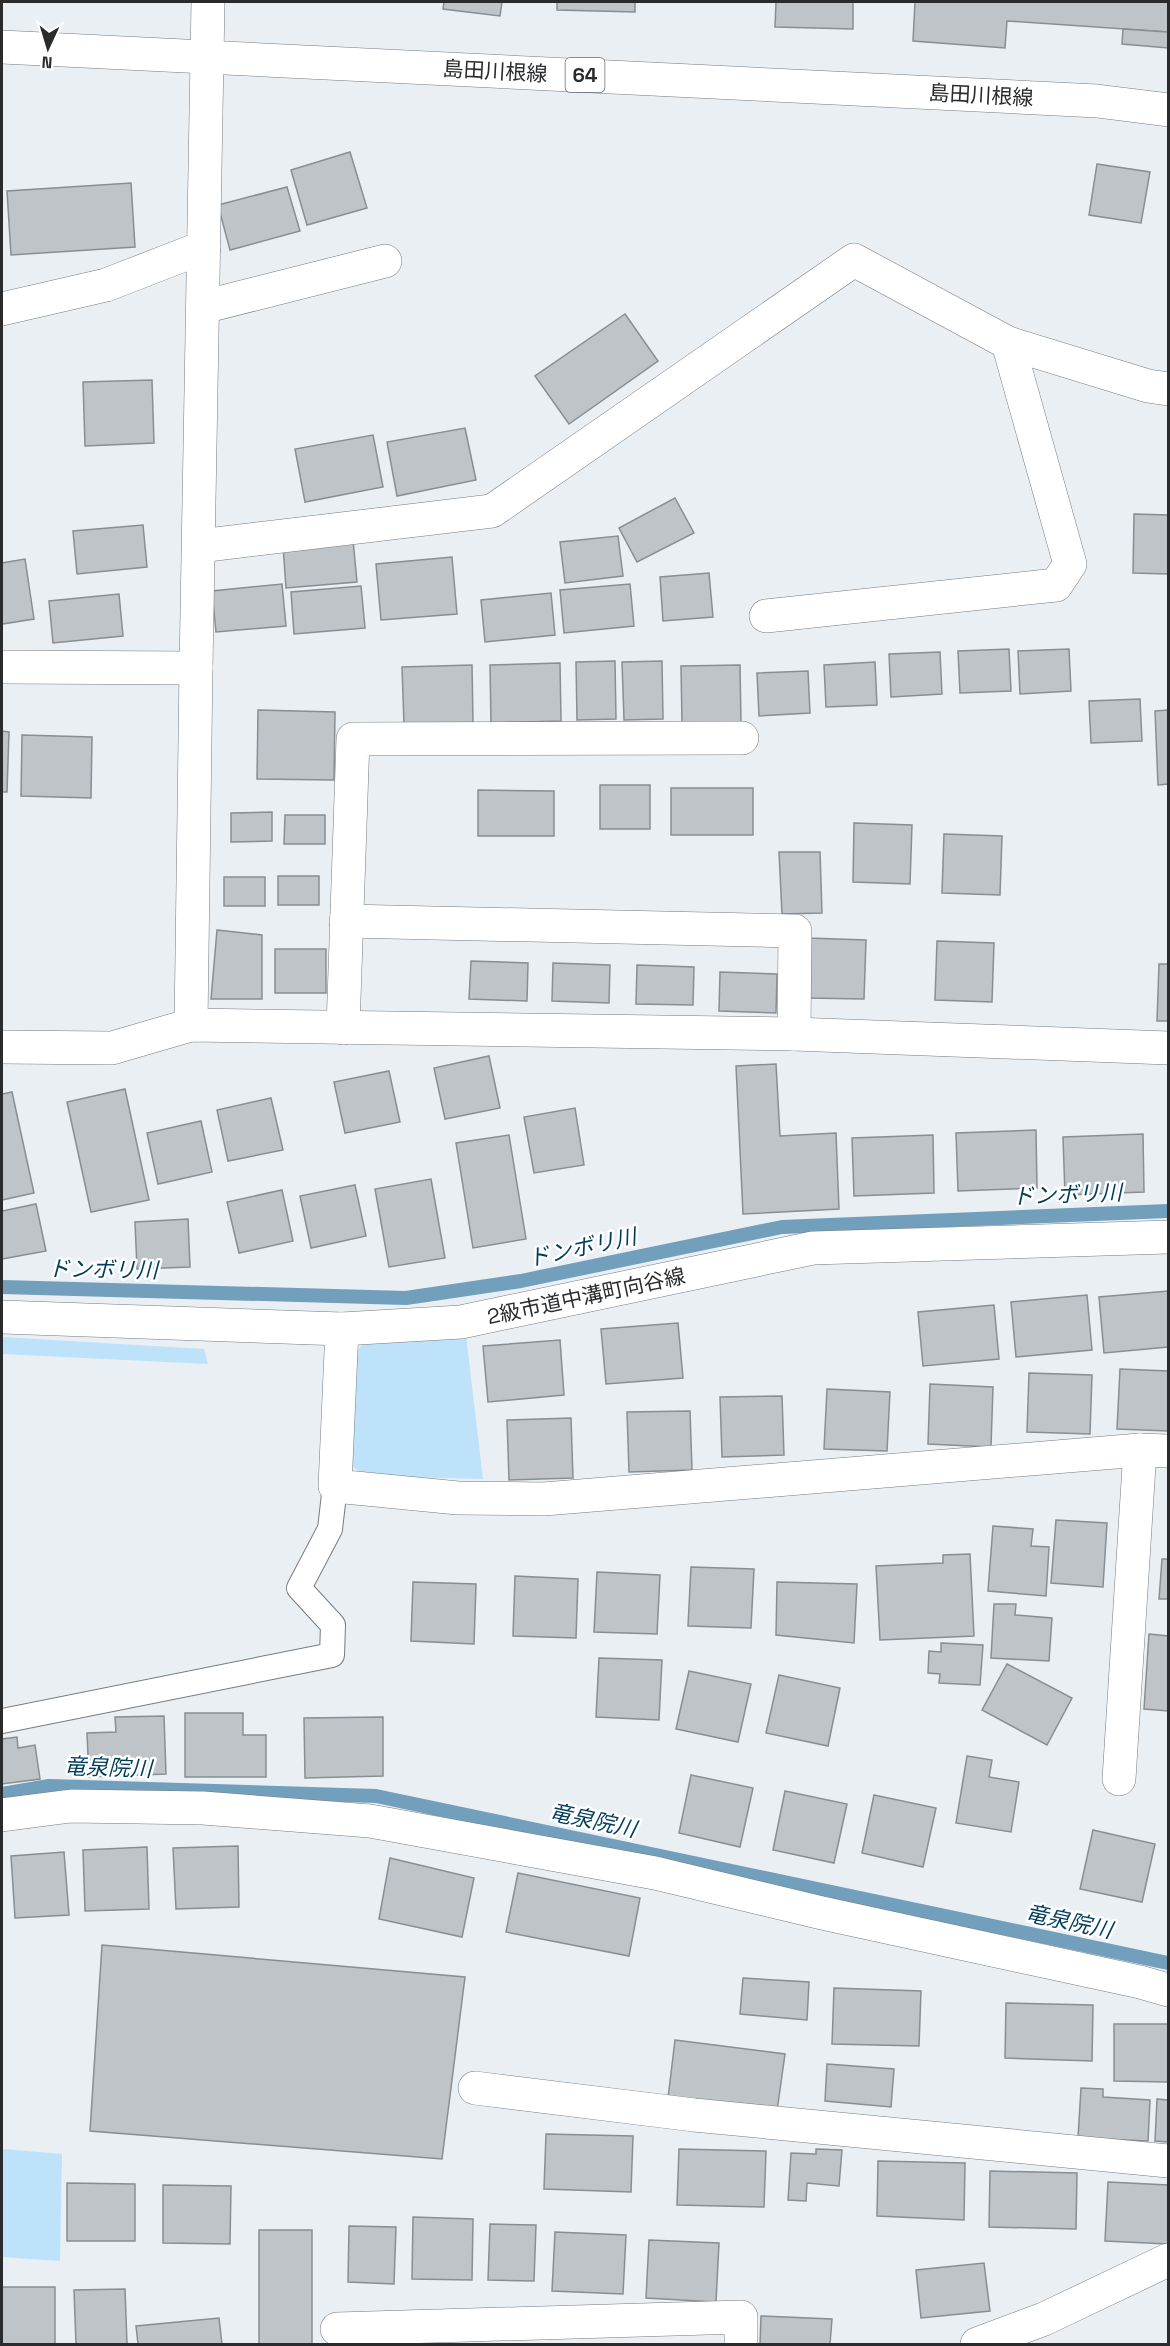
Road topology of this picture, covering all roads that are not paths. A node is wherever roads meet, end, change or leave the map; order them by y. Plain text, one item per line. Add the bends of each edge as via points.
1 (208, 2) edge
2 (2, 47) edge
3 (207, 56) junction
4 (1168, 110) edge
5 (204, 247) junction
6 (384, 261) dead end
7 (203, 307) junction
8 (2, 309) edge
9 (1008, 343) junction
10 (1168, 389) edge
11 (199, 546) junction
12 (766, 616) dead end
13 (2, 667) edge
14 (196, 668) junction
15 (742, 738) dead end
16 (346, 921) junction
17 (191, 1025) junction
18 (343, 1028) junction
19 (794, 1034) junction
20 (2, 1047) edge
21 (1168, 1048) edge
22 (1168, 1238) edge
23 (2, 1317) edge
24 (342, 1329) junction
25 (1154, 1451) edge
26 (335, 1486) junction
27 (2, 1721) edge
28 (1119, 1779) dead end
29 (2, 1815) edge
30 (1168, 1990) edge
31 (475, 2088) dead end
32 (1168, 2161) edge
33 (1168, 2260) edge
34 (337, 2330) dead end
35 (741, 2344) edge
36 (977, 2344) edge

1 - 3 street
2 - 3 street, 島田川根線 / 64
3 - 4 street, 島田川根線 / 64 via 1097,101
3 - 5 street
5 - 7 street
5 - 8 street via 106,285
6 - 7 street
7 - 11 street
9 - 10 street
9 - 11 street via 854,260 492,511
9 - 12 street via 1070,564 1056,585
11 - 14 street
13 - 14 street
14 - 17 street
15 - 16 street via 353,739
16 - 18 street
16 - 19 street via 795,932
17 - 18 street
17 - 20 street via 112,1048
18 - 19 street
19 - 21 street
22 - 24 street, 2級市道中溝町向谷線 via 813,1248 461,1322
23 - 24 street, 2級市道中溝町向谷線
24 - 26 street
25 - 26 street via 544,1499 459,1498
25 - 28 street
26 - 27 lane via 330,1529 299,1588 333,1625 332,1655
29 - 30 street via 71,1806 203,1808 370,1821 655,1873
31 - 32 street via 694,2115
33 - 36 street via 1044,2319
34 - 35 street via 741,2317

